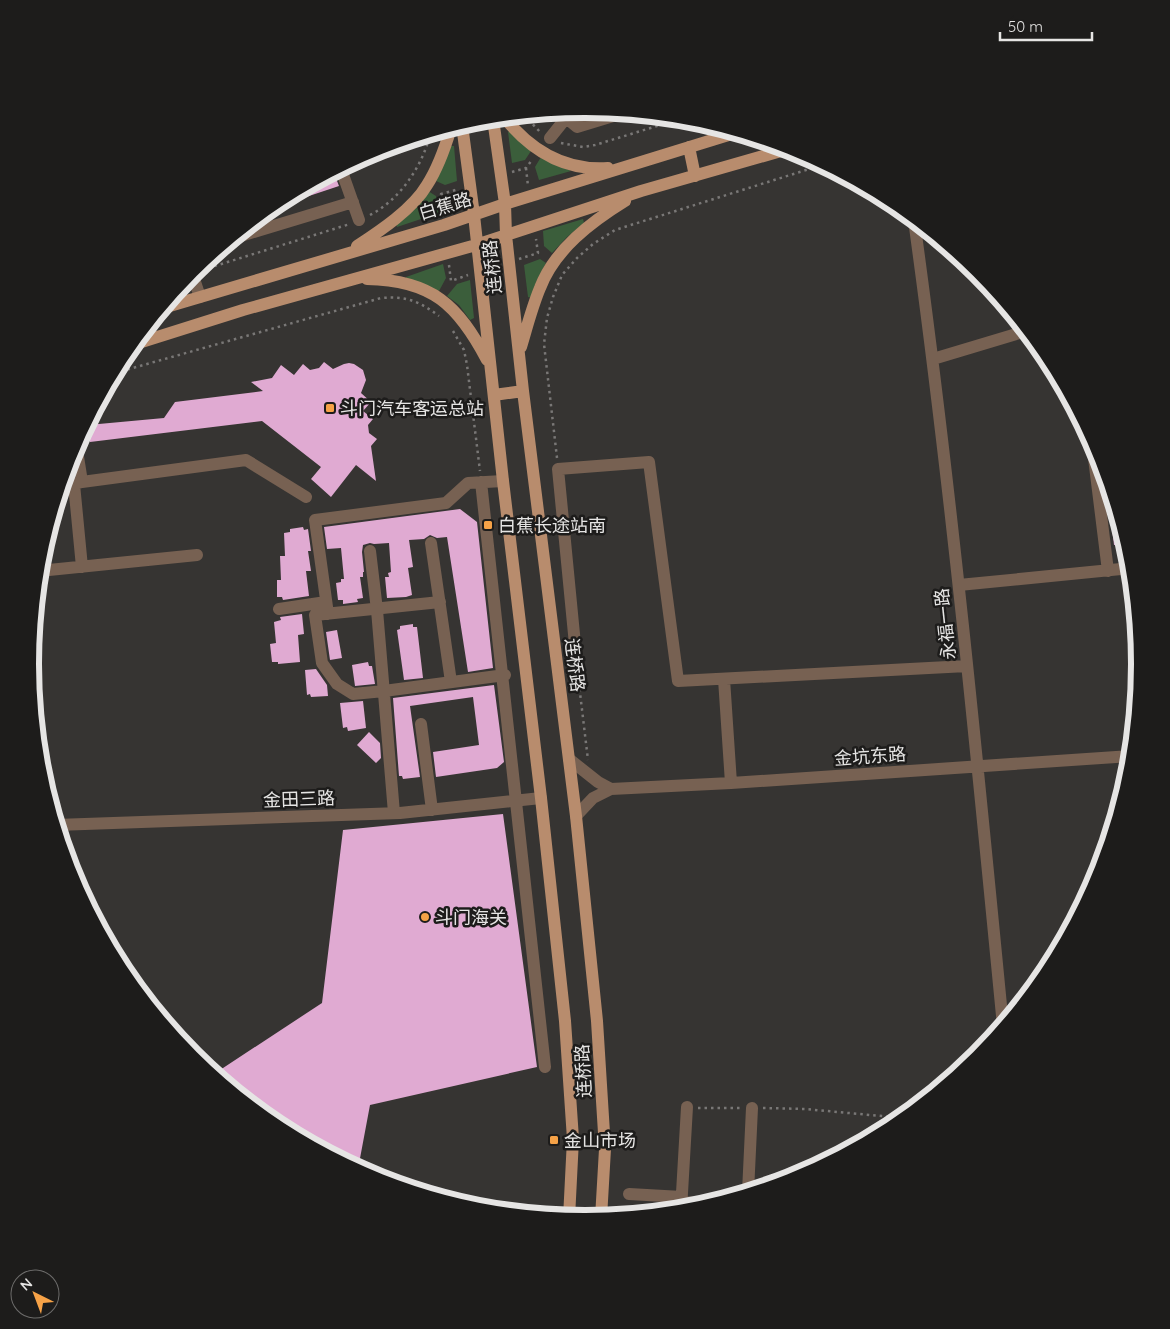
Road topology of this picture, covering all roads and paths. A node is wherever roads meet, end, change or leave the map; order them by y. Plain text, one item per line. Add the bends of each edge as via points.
1 (560, 119) edge
2 (566, 119) edge
3 (606, 119) edge
4 (529, 121) edge
5 (509, 124) edge
6 (663, 124) edge
7 (494, 126) edge
8 (463, 133) edge
9 (448, 136) edge
10 (724, 137) edge
11 (550, 138) junction
12 (689, 148) junction
13 (775, 153) edge
14 (628, 166) junction
15 (812, 168) edge
16 (343, 175) edge
17 (695, 176) junction
18 (641, 192) junction
19 (353, 202) junction
20 (505, 204) junction
21 (474, 215) junction
22 (359, 220) dead end
23 (915, 229) edge
24 (249, 233) edge
25 (506, 235) junction
26 (476, 245) junction
27 (346, 253) junction
28 (355, 279) junction
29 (195, 282) edge
30 (200, 297) junction
31 (173, 305) edge
32 (440, 317) dead end
33 (450, 326) dead end
34 (1019, 333) edge
35 (146, 341) edge
36 (519, 351) junction
37 (933, 359) junction
38 (491, 368) junction
39 (125, 370) edge
40 (524, 391) junction
41 (494, 395) junction
42 (558, 469) junction
43 (1096, 471) edge
44 (503, 481) junction
45 (481, 482) junction
46 (72, 484) edge
47 (306, 497) dead end
48 (431, 543) dead end
49 (370, 552) dead end
50 (197, 555) dead end
51 (82, 567) junction
52 (1123, 569) edge
53 (47, 570) edge
54 (1108, 570) junction
55 (959, 585) junction
56 (440, 602) junction
57 (327, 608) junction
58 (279, 609) dead end
59 (377, 610) junction
60 (577, 665) joint
61 (967, 666) junction
62 (505, 675) dead end
63 (724, 679) junction
64 (451, 682) junction
65 (384, 691) junction
66 (421, 724) dead end
67 (1123, 757) edge
68 (569, 759) junction
69 (977, 767) junction
70 (590, 776) junction
71 (732, 783) junction
72 (611, 789) junction
73 (541, 798) junction
74 (516, 800) junction
75 (432, 810) junction
76 (394, 813) junction
77 (576, 816) junction
78 (63, 825) edge
79 (1002, 1017) edge
80 (545, 1067) dead end
81 (687, 1107) joint
82 (752, 1108) junction
83 (891, 1117) edge
84 (748, 1186) edge
85 (629, 1194) dead end
86 (678, 1202) edge
87 (682, 1202) edge
88 (569, 1211) edge
89 (601, 1211) edge

1 - 11 street
2 - 3 street via 577,128
4 - 11 path
5 - 14 main road via 526,142 555,160 599,168
6 - 11 path via 583,147
7 - 20 main road, 连桥路
8 - 21 main road, 连桥路
9 - 27 main road via 426,187 391,222
10 - 12 main road, 白蕉路
12 - 14 main road, 白蕉路
12 - 17 main road
13 - 17 main road
14 - 20 main road, 白蕉路
15 - 42 path via 615,230 593,244 562,275 547,318 544,344
16 - 19 street
17 - 18 main road
18 - 25 main road
18 - 36 main road via 613,208 562,252 540,286
19 - 22 street
19 - 24 street
20 - 21 main road, 白蕉路
20 - 25 main road, 连桥路
21 - 26 main road, 连桥路
21 - 27 main road, 白蕉路
23 - 37 street, 永福一路
25 - 26 main road
25 - 36 main road, 连桥路
26 - 28 main road
26 - 38 main road, 连桥路
27 - 30 main road, 白蕉路
28 - 35 main road
28 - 38 main road via 400,283 440,297 469,331
29 - 30 street
30 - 31 main road, 白蕉路
32 - 39 path via 413,300 381,298
33 - 45 path via 466,358
34 - 37 street
36 - 40 main road, 连桥路
37 - 55 street, 永福一路
38 - 41 main road, 连桥路
40 - 41 main road
40 - 68 main road, 连桥路
41 - 44 main road, 连桥路
42 - 60 street
42 - 63 street via 649,462 678,681
43 - 54 street
44 - 45 street
44 - 73 main road, 连桥路
45 - 57 street via 468,484 446,503 315,520
45 - 74 street
46 - 47 street via 246,460
46 - 51 street
48 - 56 street
49 - 59 street
50 - 51 street
51 - 53 street
52 - 54 street
54 - 55 street
55 - 61 street, 永福一路
56 - 59 street
56 - 64 street
57 - 58 street
57 - 59 street
57 - 65 street via 315,615 322,663 337,684 353,694
59 - 65 street
60 - 70 path
61 - 63 street
61 - 69 street, 永福一路
62 - 64 street
63 - 71 street
64 - 65 street
65 - 76 street
66 - 75 street
67 - 69 street, 金坑东路
68 - 70 street
68 - 77 main road, 连桥路
69 - 71 street, 金坑东路
69 - 79 street, 永福一路
70 - 72 street
71 - 72 street, 金坑东路
72 - 77 street, 金坑东路 via 593,798
73 - 74 street, 金田三路
73 - 88 main road, 连桥路 via 565,1020 572,1139
74 - 75 street, 金田三路
74 - 80 street
75 - 76 street, 金田三路
76 - 78 street, 金田三路
77 - 89 main road, 连桥路 via 605,1149
81 - 82 path
81 - 87 street
82 - 83 path
82 - 84 street
85 - 86 street

